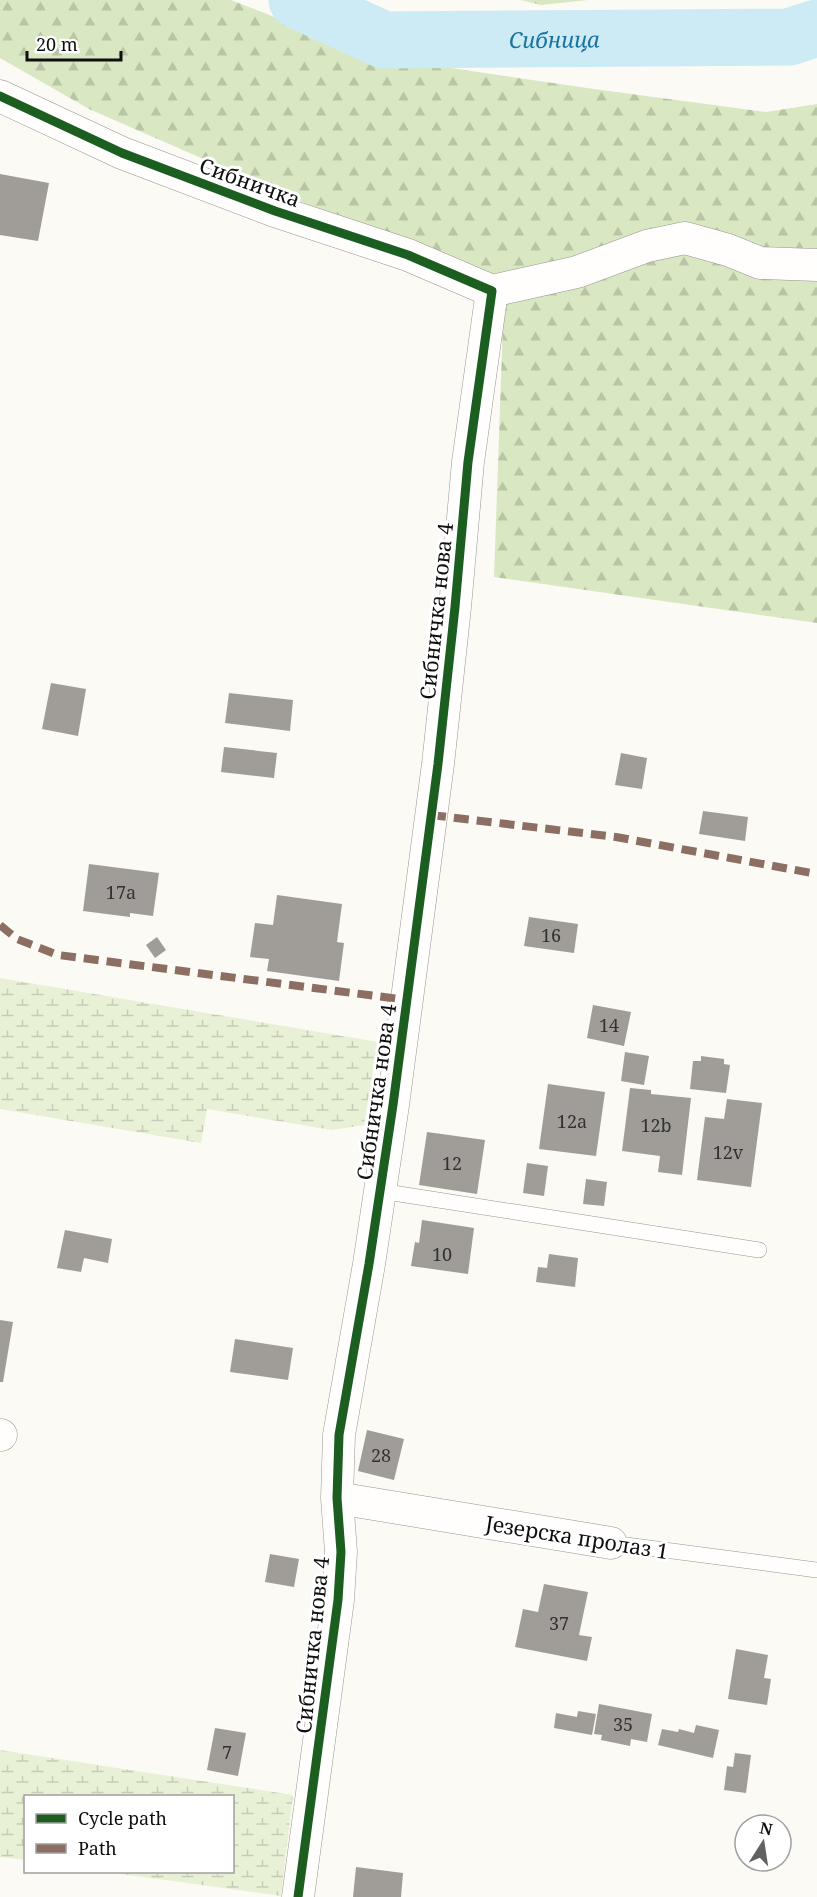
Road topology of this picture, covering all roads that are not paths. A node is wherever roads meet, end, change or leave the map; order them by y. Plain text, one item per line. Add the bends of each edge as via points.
1 (0, 96) edge
2 (817, 265) edge
3 (492, 291) junction
4 (380, 1191) junction
5 (759, 1250) dead end
6 (337, 1498) junction
7 (611, 1544) joint
8 (817, 1570) edge
9 (298, 1897) edge

1 - 3 street, Сибничка via 123,153 275,211 408,255
2 - 3 street via 760,262 685,238 646,246 577,272
3 - 4 street, Сибничка нова 4 via 468,462 438,764
4 - 5 lane
4 - 6 street, Сибничка нова 4 via 339,1435
6 - 7 street, Језерска пролаз 1
6 - 9 street, Сибничка нова 4 via 341,1552 338,1600
7 - 8 lane, Језерска пролаз 1

